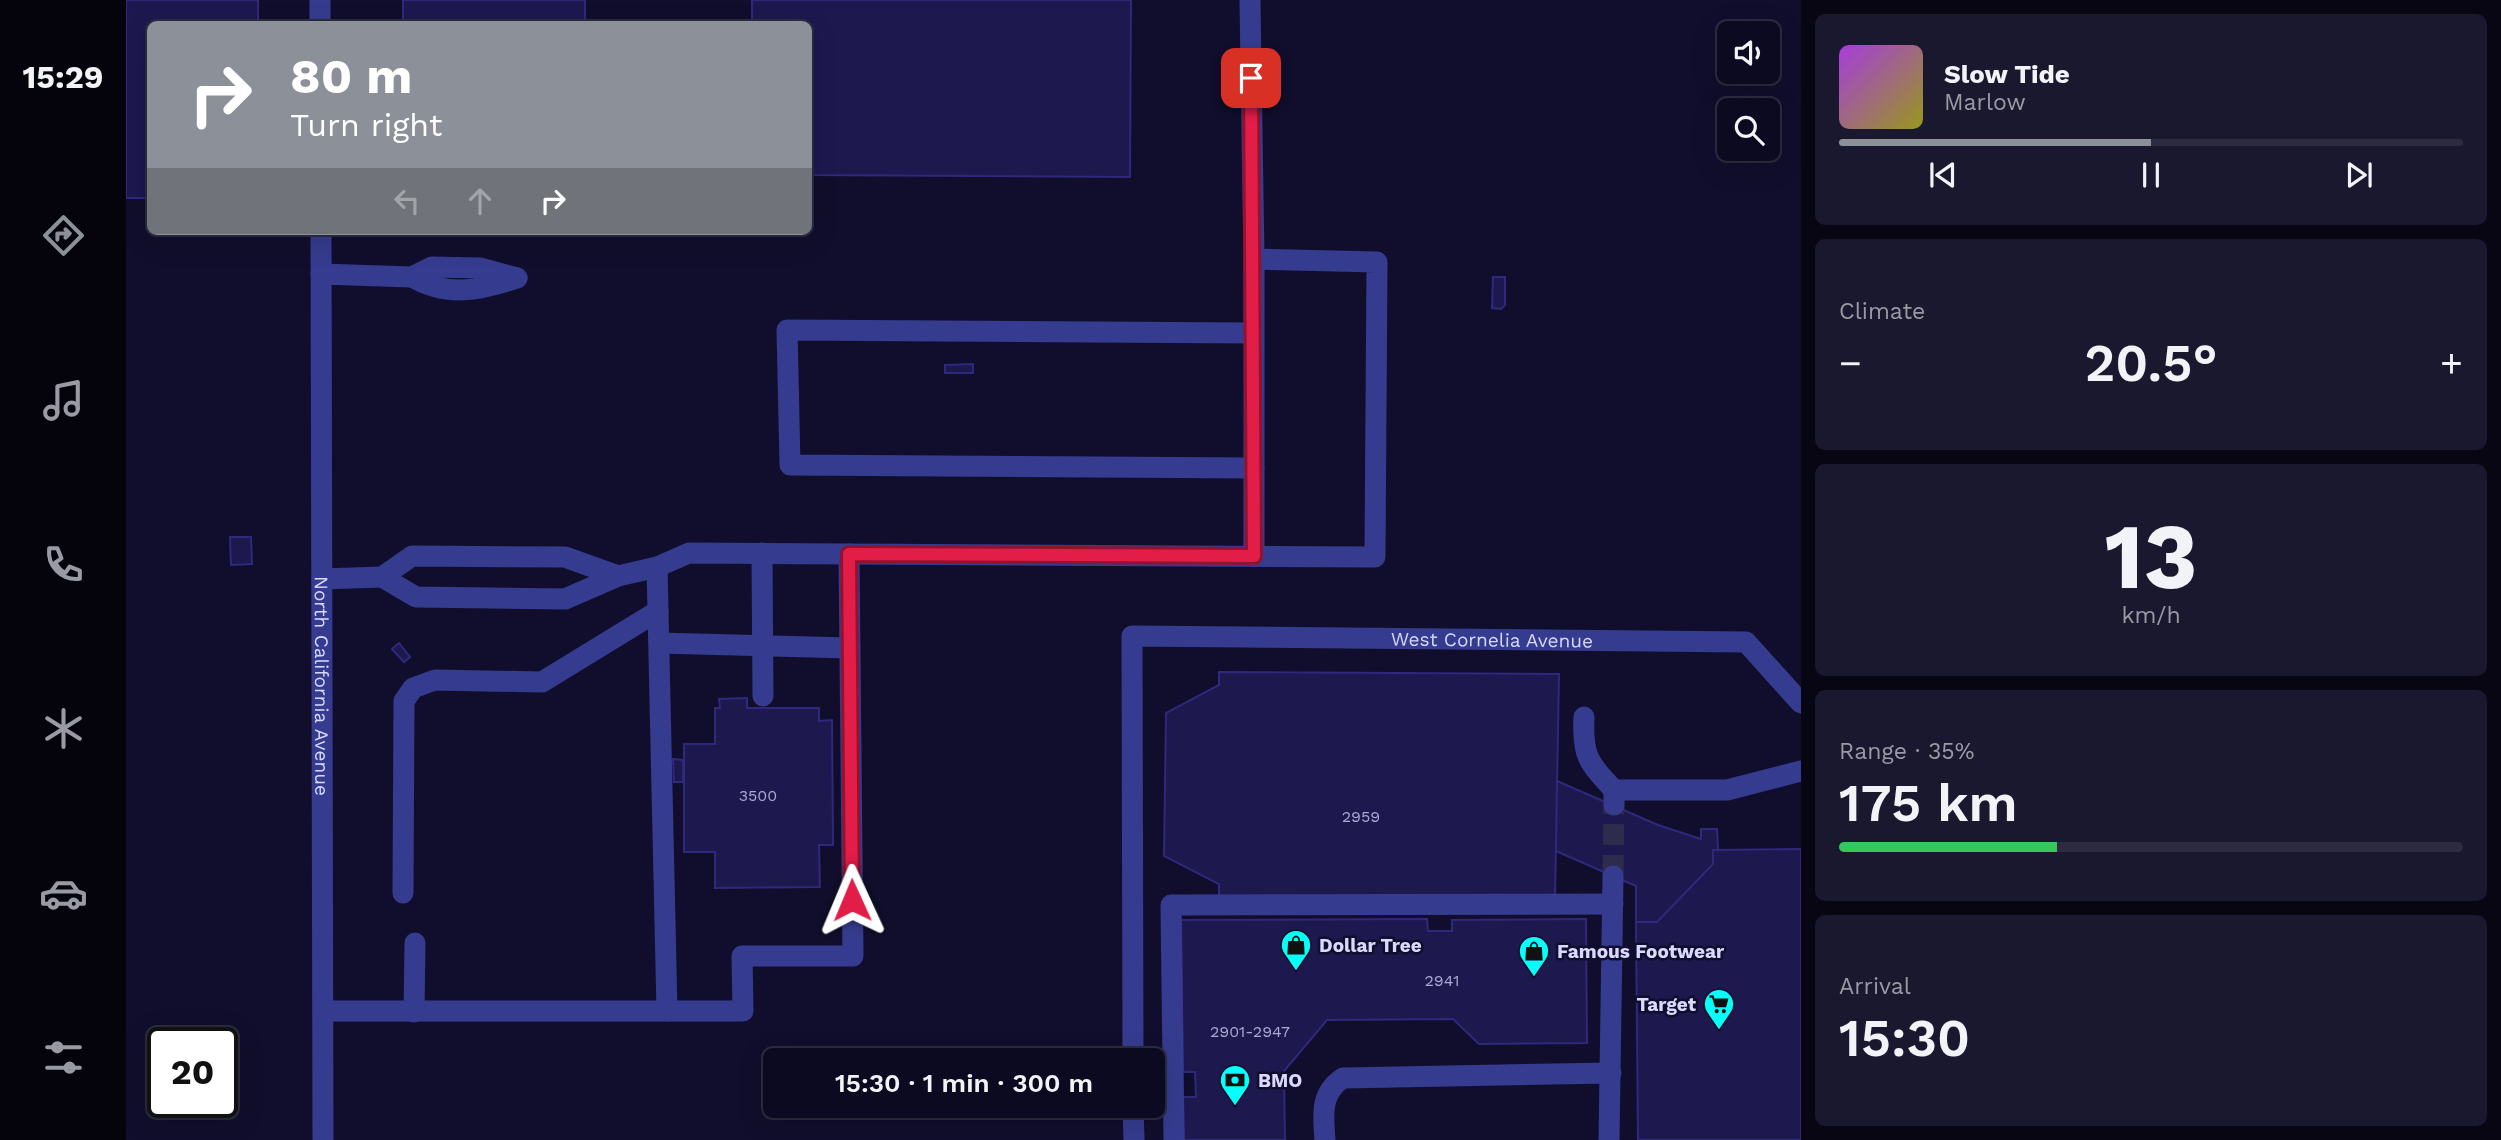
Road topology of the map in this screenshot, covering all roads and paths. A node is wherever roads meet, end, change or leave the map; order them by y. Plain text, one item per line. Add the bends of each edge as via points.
1 (320, 0) edge
2 (1250, 0) edge
3 (320, 21) edge
4 (321, 235) edge
5 (1254, 259) junction
6 (321, 274) junction
7 (412, 277) dead end
8 (1253, 333) junction
9 (1254, 468) junction
10 (762, 553) junction
11 (849, 554) junction
12 (1254, 556) junction
13 (657, 567) junction
14 (618, 576) junction
15 (382, 577) junction
16 (321, 579) junction
17 (658, 611) junction
18 (659, 643) junction
19 (762, 646) junction
20 (850, 648) junction
21 (763, 696) dead end
22 (1801, 703) edge
23 (1584, 717) dead end
24 (1801, 771) edge
25 (1613, 876) tunnel mouth
26 (403, 892) dead end
27 (1612, 904) junction
28 (415, 943) dead end
29 (667, 1011) junction
30 (323, 1012) junction
31 (414, 1012) junction
32 (1133, 1048) edge
33 (1611, 1073) junction
34 (1133, 1118) edge
35 (323, 1140) edge
36 (1134, 1140) edge
37 (1174, 1140) edge
38 (1325, 1140) edge
39 (1609, 1140) edge

1 - 3 street
2 - 5 street
4 - 6 street, North California Avenue
5 - 8 street
5 - 12 street via 1377,262 1377,289 1375,557
6 - 7 street
6 - 16 street, North California Avenue
8 - 9 street
8 - 9 street via 787,330 790,465
9 - 12 street
10 - 11 street
10 - 13 street via 689,553
10 - 19 street
11 - 12 street
11 - 20 street
13 - 14 street
13 - 17 street
14 - 15 street via 565,557 412,556
14 - 15 street via 565,599 415,597
15 - 16 street
16 - 30 street, North California Avenue
17 - 18 street
17 - 26 street via 542,682 435,680 413,688 404,701
18 - 19 street
18 - 29 street
19 - 20 street
19 - 21 street
20 - 29 street via 853,956 742,956 743,1011
22 - 32 street, West Cornelia Avenue via 1746,642 1132,636
23 - 24 street via 1582,746 1614,798 1727,790
25 - 27 street
27 - 33 street
27 - 37 street via 1171,905
28 - 31 street
29 - 31 street
30 - 31 street
30 - 35 street, North California Avenue
33 - 38 street via 1343,1078 1324,1100
33 - 39 street
34 - 36 street

